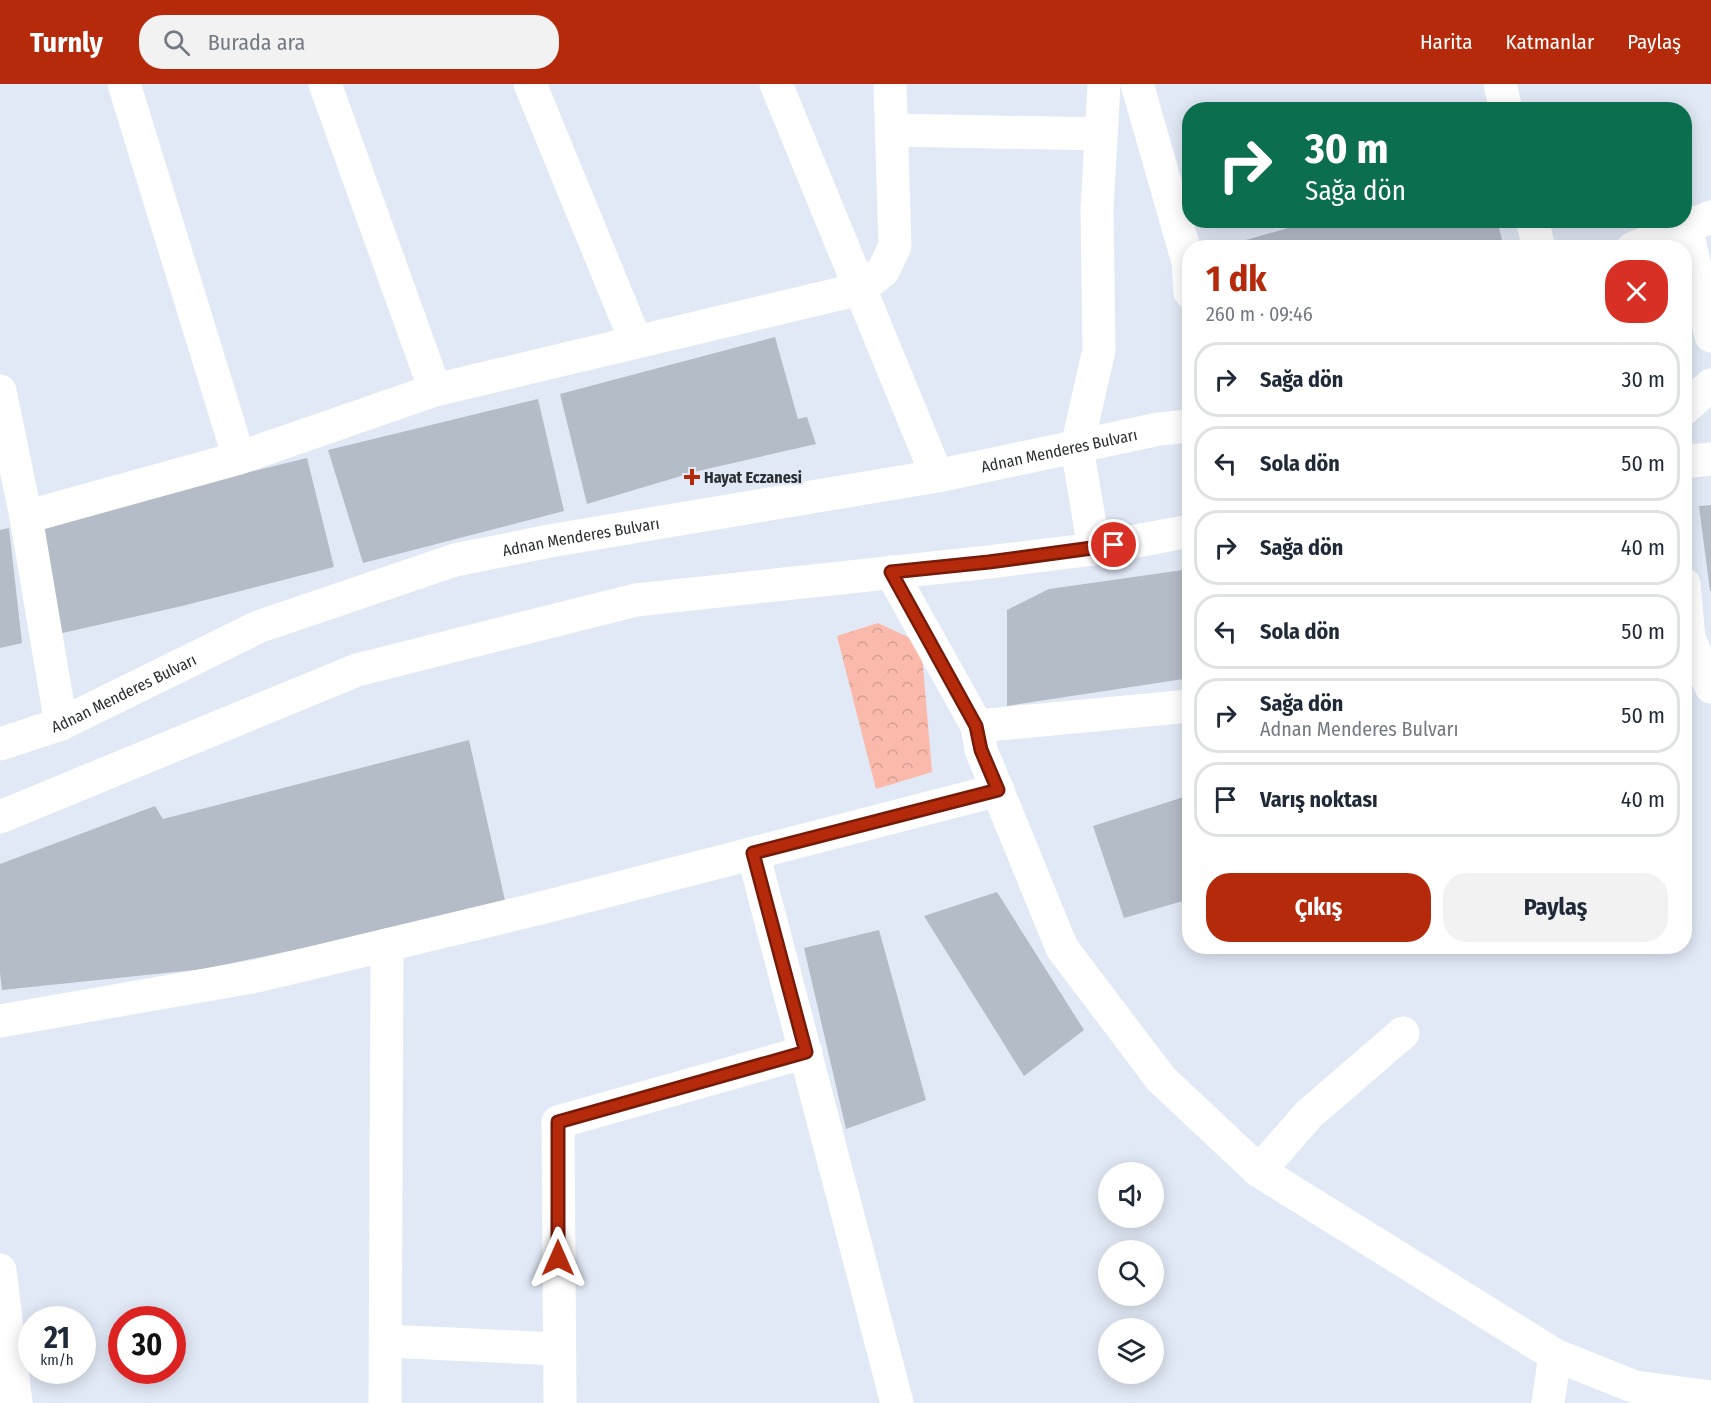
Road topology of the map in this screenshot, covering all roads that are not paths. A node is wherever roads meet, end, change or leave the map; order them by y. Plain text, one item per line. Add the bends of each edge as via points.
1 (124, 84) edge
2 (324, 84) edge
3 (530, 84) edge
4 (776, 84) edge
5 (890, 84) edge
6 (1104, 84) edge
7 (1137, 84) edge
8 (1500, 84) edge
9 (1504, 102) edge
10 (893, 130) junction
11 (1101, 134) junction
12 (1699, 222) edge
13 (1684, 228) edge
14 (1653, 240) edge
15 (1182, 241) edge
16 (860, 289) junction
17 (1711, 336) edge
18 (636, 342) junction
19 (1711, 378) edge
20 (1692, 379) edge
21 (1711, 385) edge
22 (435, 390) junction
23 (0, 391) edge
24 (1692, 401) edge
25 (1182, 427) edge
26 (1077, 447) junction
27 (239, 458) junction
28 (1711, 459) edge
29 (1692, 461) edge
30 (937, 476) junction
31 (26, 517) junction
32 (1182, 532) edge
33 (1094, 549) junction
34 (891, 572) junction
35 (1692, 623) edge
36 (1695, 638) edge
37 (1711, 687) edge
38 (1182, 707) edge
39 (61, 724) junction
40 (976, 726) junction
41 (0, 744) edge
42 (998, 790) junction
43 (0, 817) edge
44 (753, 853) junction
45 (387, 945) junction
46 (0, 1021) edge
47 (1403, 1033) dead end
48 (806, 1052) junction
49 (1259, 1171) junction
50 (0, 1270) edge
51 (386, 1341) junction
52 (558, 1349) junction
53 (1555, 1354) junction
54 (1711, 1397) edge
55 (16, 1403) edge
56 (385, 1403) edge
57 (560, 1403) edge
58 (897, 1403) edge
59 (1548, 1403) edge

1 - 27 street
2 - 22 street
3 - 18 street
4 - 16 street
5 - 10 street
6 - 11 street
7 - 15 street
8 - 9 street
10 - 11 street
10 - 16 street via 895,246 882,271
11 - 26 street via 1097,209 1099,350
12 - 17 street
13 - 14 street
16 - 18 street
16 - 30 street
18 - 22 street
19 - 20 street
21 - 24 street
22 - 27 street
23 - 31 street
25 - 26 street, Adnan Menderes Bulvarı
26 - 30 street, Adnan Menderes Bulvarı
26 - 33 street
27 - 31 street
28 - 29 street
30 - 39 street, Adnan Menderes Bulvarı via 455,560 258,627
31 - 39 street
32 - 33 street
33 - 34 street
34 - 40 street
34 - 43 street via 636,600 357,670
35 - 36 street
36 - 37 street
38 - 40 street
39 - 41 street, Adnan Menderes Bulvarı
40 - 42 street via 981,750
42 - 44 street
42 - 49 street via 1062,948 1161,1079
44 - 45 street
44 - 48 street
45 - 46 street via 257,976
45 - 51 street
47 - 49 street via 1309,1114
48 - 52 street via 558,1122
48 - 58 street
49 - 53 street
50 - 55 street
51 - 52 street
51 - 56 street
52 - 57 street
53 - 54 street via 1635,1387
53 - 59 street

